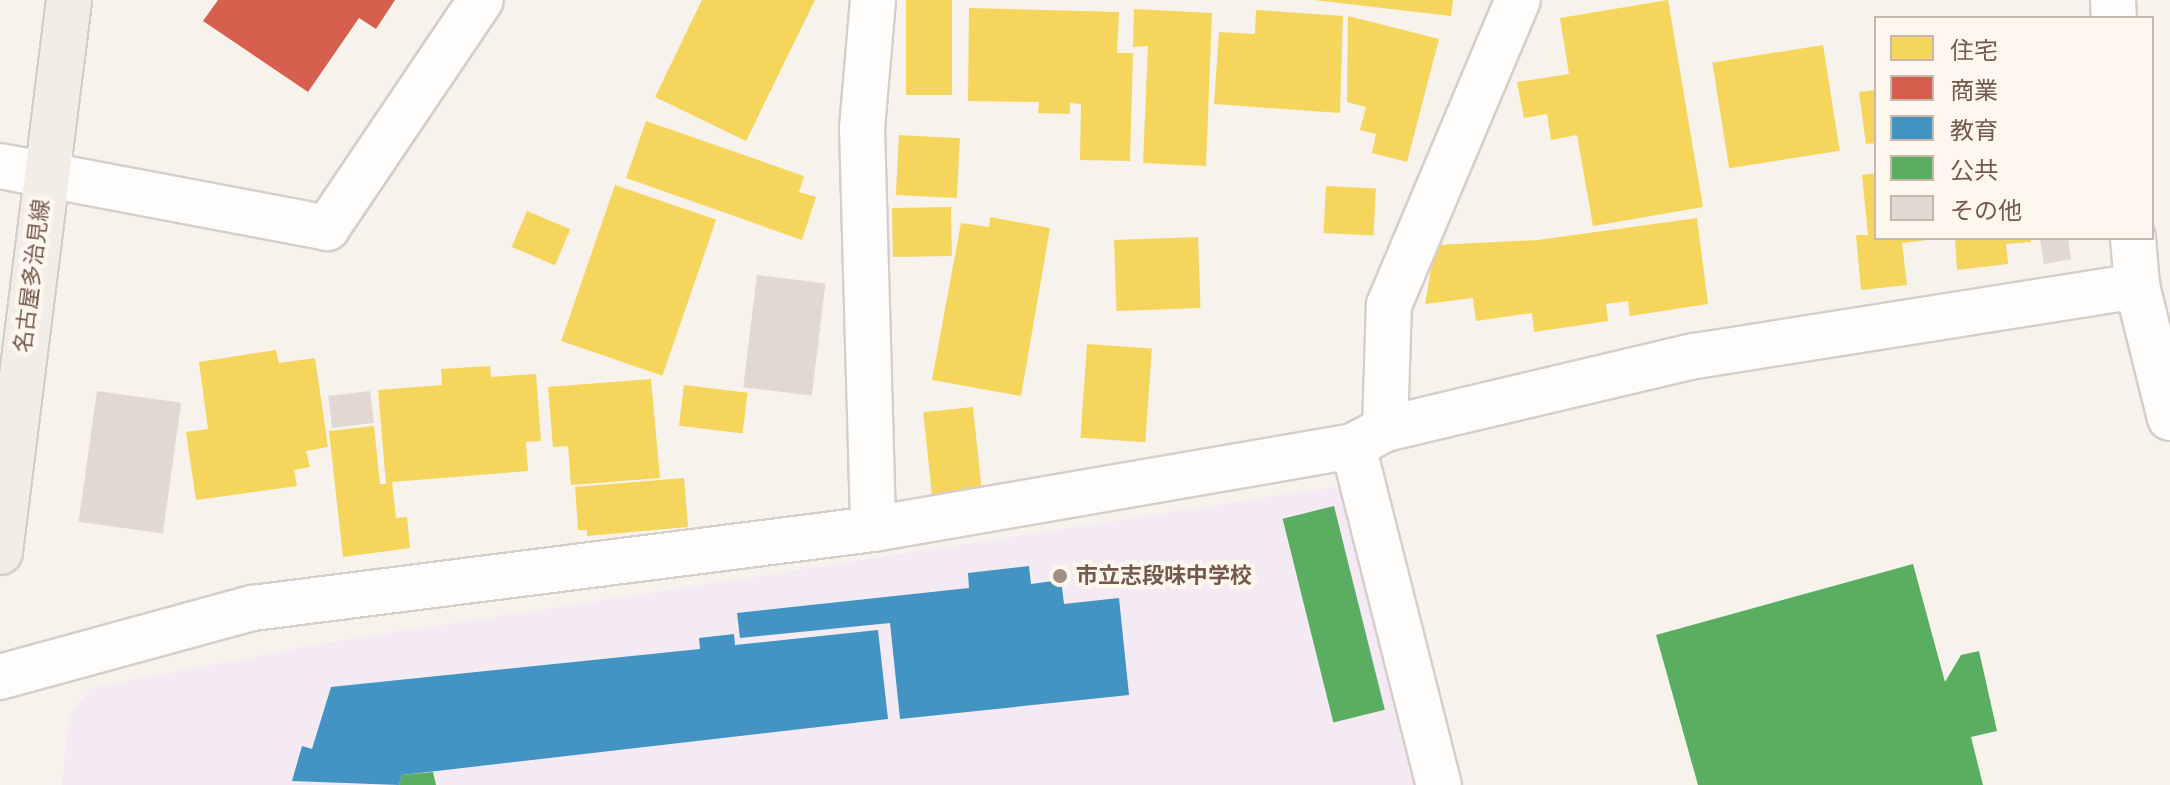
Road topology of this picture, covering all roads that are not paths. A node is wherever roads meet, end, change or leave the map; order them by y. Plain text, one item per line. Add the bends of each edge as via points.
1 (69, 0) edge
2 (481, 0) edge
3 (873, 0) edge
4 (1518, 0) edge
5 (0, 166) edge
6 (45, 171) junction
7 (2133, 240) edge
8 (2137, 286) junction
9 (2170, 418) edge
10 (1369, 437) junction
11 (873, 529) junction
12 (0, 552) edge
13 (0, 677) edge
14 (1439, 785) edge

1 - 6 main road, 名古屋多治見線
2 - 6 street via 327,228
3 - 11 street via 862,128
4 - 10 street via 1389,305
5 - 6 street
6 - 12 main road, 名古屋多治見線
7 - 8 street
8 - 9 street
8 - 10 street via 1695,356
10 - 11 street
10 - 14 street
11 - 13 street via 253,608

